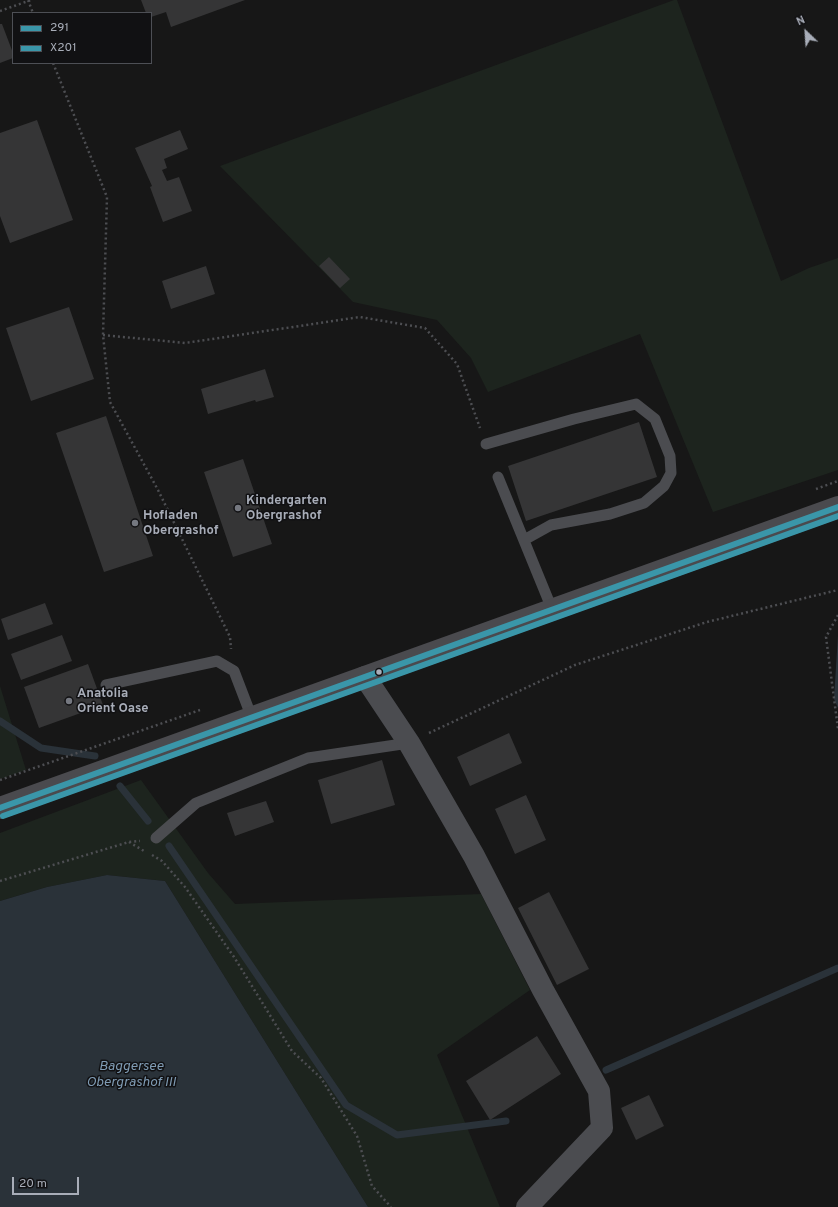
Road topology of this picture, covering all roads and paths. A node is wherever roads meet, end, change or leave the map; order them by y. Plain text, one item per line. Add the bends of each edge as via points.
1 (32, 0) edge
2 (28, 1) edge
3 (0, 11) edge
4 (33, 12) edge
5 (53, 64) edge
6 (103, 335) junction
7 (486, 444) joint
8 (498, 477) dead end
9 (838, 507) edge
10 (524, 540) junction
11 (838, 590) edge
12 (552, 610) junction
13 (838, 615) edge
14 (234, 670) junction
15 (365, 677) junction
16 (106, 685) dead end
17 (252, 718) junction
18 (838, 729) edge
19 (409, 743) junction
20 (0, 808) edge
21 (156, 838) joint
22 (129, 842) junction
23 (0, 881) edge
24 (391, 1207) edge
25 (527, 1207) edge

1 - 2 path
2 - 3 path
2 - 4 path
5 - 6 path via 107,197
6 - 7 path via 185,343 360,317 424,328 457,364
6 - 14 path via 110,402 158,490 230,637
7 - 10 lane via 636,404 655,419 670,456 671,473 664,486 644,503 610,514 550,525
8 - 10 lane
9 - 12 main road
10 - 12 lane
11 - 19 path via 706,622 575,665
12 - 15 main road
13 - 18 path via 826,637
14 - 16 lane via 217,661
14 - 17 lane
15 - 17 main road
15 - 19 street
17 - 20 main road
19 - 21 lane via 308,758 196,802
19 - 25 street via 474,856 543,990 600,1092 602,1128
21 - 22 path
22 - 23 path
22 - 24 path via 162,862 185,887 234,957 292,1051 321,1078 357,1136 372,1186

